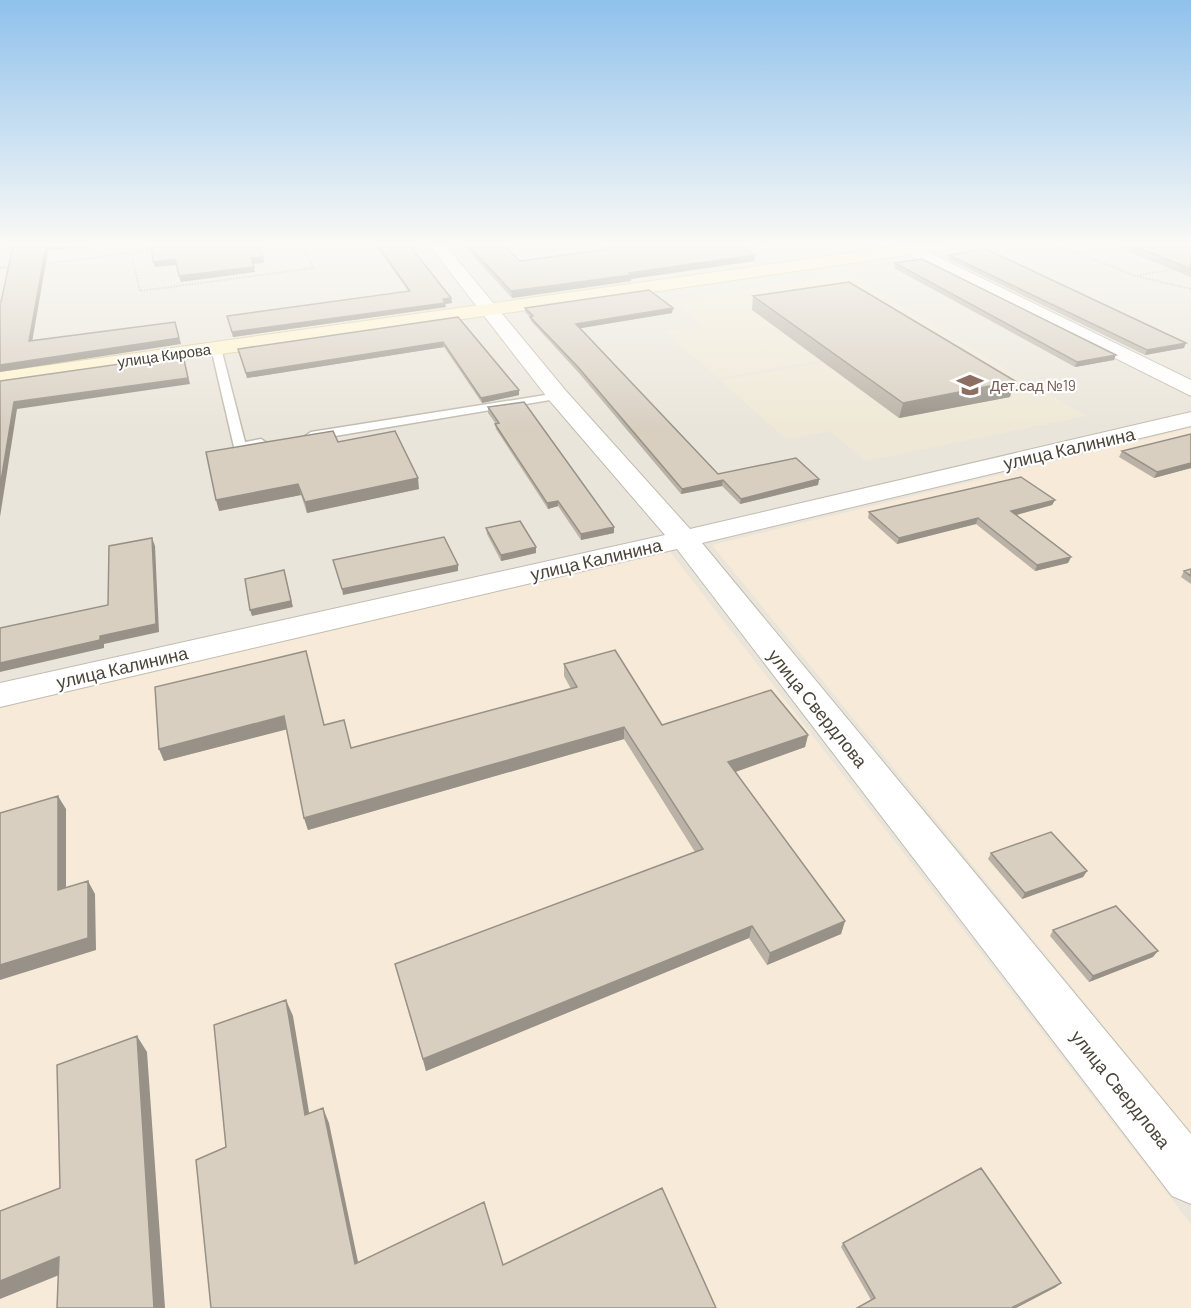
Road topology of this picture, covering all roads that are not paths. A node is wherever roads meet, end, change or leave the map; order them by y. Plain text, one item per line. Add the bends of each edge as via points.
1 (495, 307) edge
2 (1026, 307) edge
3 (488, 308) junction
4 (216, 348) junction
5 (0, 379) edge
6 (1191, 389) edge
7 (558, 396) junction
8 (1191, 419) edge
9 (298, 438) edge
10 (275, 441) edge
11 (684, 540) junction
12 (0, 695) edge
13 (1191, 1177) edge

1 - 3 street, улица Кирова
2 - 6 street
3 - 4 street, улица Кирова
3 - 7 street, улица Свердлова
4 - 5 street, улица Кирова
4 - 10 lane via 240,447
7 - 9 lane
7 - 11 street, улица Свердлова
8 - 11 street, улица Калинина
11 - 12 street, улица Калинина
11 - 13 street, улица Свердлова

